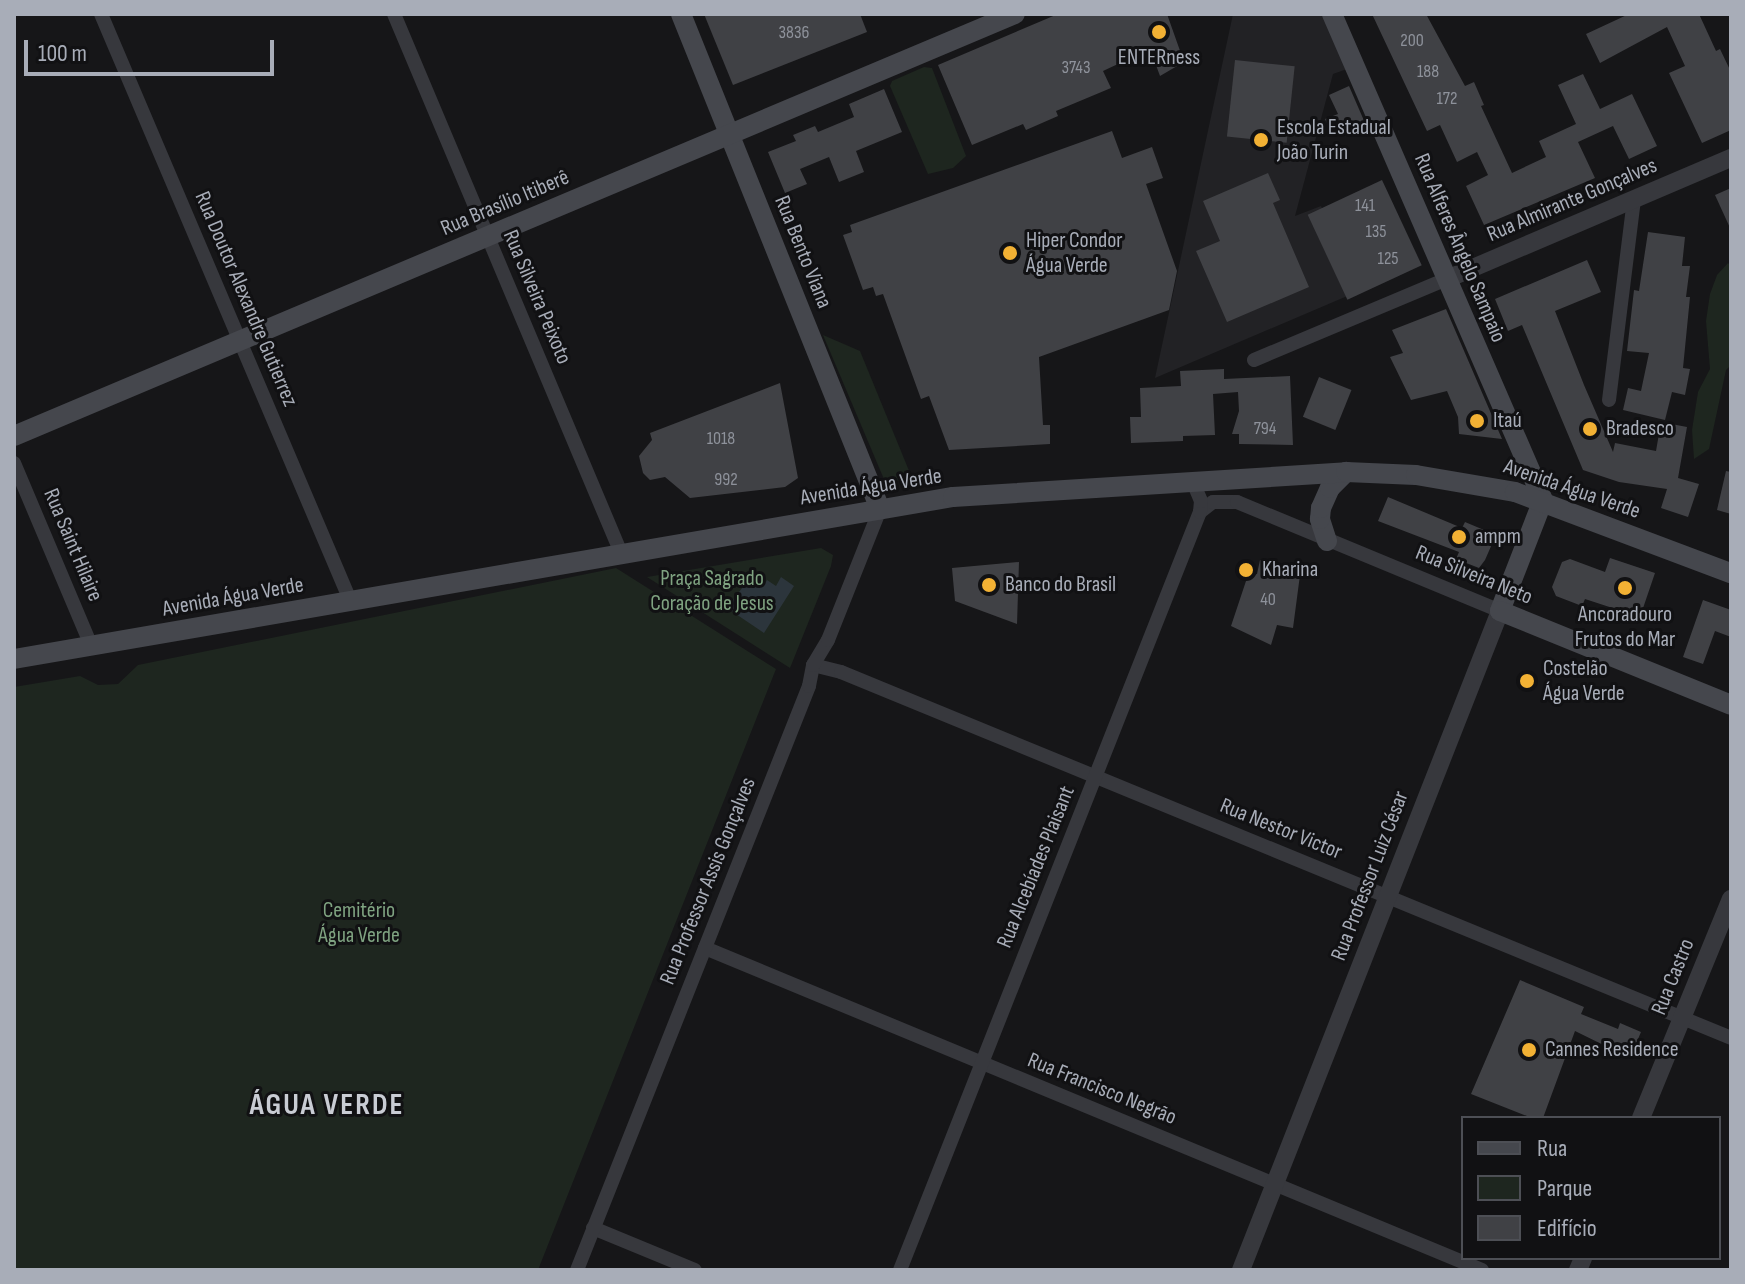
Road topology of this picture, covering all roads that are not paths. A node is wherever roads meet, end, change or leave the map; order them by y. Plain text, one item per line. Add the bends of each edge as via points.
1 (101, 14) edge
2 (394, 14) edge
3 (681, 14) edge
4 (1332, 14) edge
5 (1009, 15) edge
6 (729, 134) junction
7 (1731, 158) edge
8 (1634, 200) junction
9 (488, 236) junction
10 (1447, 279) junction
11 (240, 341) junction
12 (1254, 360) dead end
13 (1609, 400) dead end
14 (14, 436) edge
15 (14, 463) edge
16 (1346, 472) junction
17 (1192, 480) junction
18 (1543, 500) junction
19 (880, 509) junction
20 (1200, 512) junction
21 (1327, 541) junction
22 (621, 553) junction
23 (1731, 573) edge
24 (350, 600) junction
25 (1500, 611) junction
26 (91, 645) junction
27 (14, 659) edge
28 (813, 665) junction
29 (1731, 705) edge
30 (1095, 777) junction
31 (1387, 897) junction
32 (1731, 899) edge
33 (705, 948) junction
34 (1682, 1018) junction
35 (1731, 1038) edge
36 (982, 1063) junction
37 (1642, 1116) edge
38 (1275, 1184) junction
39 (593, 1228) junction
40 (577, 1270) edge
41 (695, 1270) edge
42 (900, 1270) edge
43 (1241, 1270) edge
44 (1482, 1270) edge

1 - 11 street, Rua Doutor Alexandre Gutierrez
2 - 9 street, Rua Silveira Peixoto
3 - 6 main road, Rua Bento Viana
4 - 10 main road, Rua Alferes Ângelo Sampaio
5 - 6 main road, Rua Brasílio Itiberê
6 - 9 main road, Rua Brasílio Itiberê
6 - 19 main road, Rua Bento Viana
7 - 8 street, Rua Almirante Gonçalves
8 - 10 street, Rua Almirante Gonçalves
8 - 13 street
9 - 11 main road, Rua Brasílio Itiberê
9 - 22 street, Rua Silveira Peixoto
10 - 12 street, Rua Almirante Gonçalves
10 - 18 main road, Rua Alferes Ângelo Sampaio
11 - 14 main road, Rua Brasílio Itiberê
11 - 24 street, Rua Doutor Alexandre Gutierrez
15 - 26 street, Rua Saint Hilaire
16 - 17 main road, Avenida Água Verde
16 - 18 main road, Avenida Água Verde via 1438,477
16 - 21 main road via 1330,488 1321,508
17 - 19 main road, Avenida Água Verde via 1008,492
17 - 20 street
18 - 23 main road, Avenida Água Verde
18 - 25 main road, Rua Professor Luiz César
19 - 22 main road, Avenida Água Verde
19 - 28 street, Rua Professor Assis Gonçalves
20 - 21 street, Rua Silveira Neto via 1213,502 1232,500
20 - 30 street, Rua Alcebíades Plaisant
21 - 25 street, Rua Silveira Neto
22 - 24 main road, Avenida Água Verde
24 - 26 main road, Avenida Água Verde
25 - 29 main road, Rua Silveira Neto
25 - 31 street, Rua Professor Luiz César
26 - 27 main road, Avenida Água Verde
28 - 30 street, Rua Nestor Victor
28 - 33 street, Rua Professor Assis Gonçalves
30 - 31 street, Rua Nestor Victor
30 - 36 street, Rua Alcebíades Plaisant
31 - 34 street, Rua Nestor Victor
31 - 38 street, Rua Professor Luiz César
32 - 34 street, Rua Castro
33 - 36 street, Rua Francisco Negrão
33 - 39 street, Rua Professor Assis Gonçalves
34 - 35 street, Rua Nestor Victor
34 - 37 street, Rua Castro
36 - 38 street, Rua Francisco Negrão
36 - 42 street, Rua Alcebíades Plaisant
38 - 43 street, Rua Professor Luiz César
38 - 44 street, Rua Francisco Negrão
39 - 40 street, Rua Professor Assis Gonçalves
39 - 41 street

